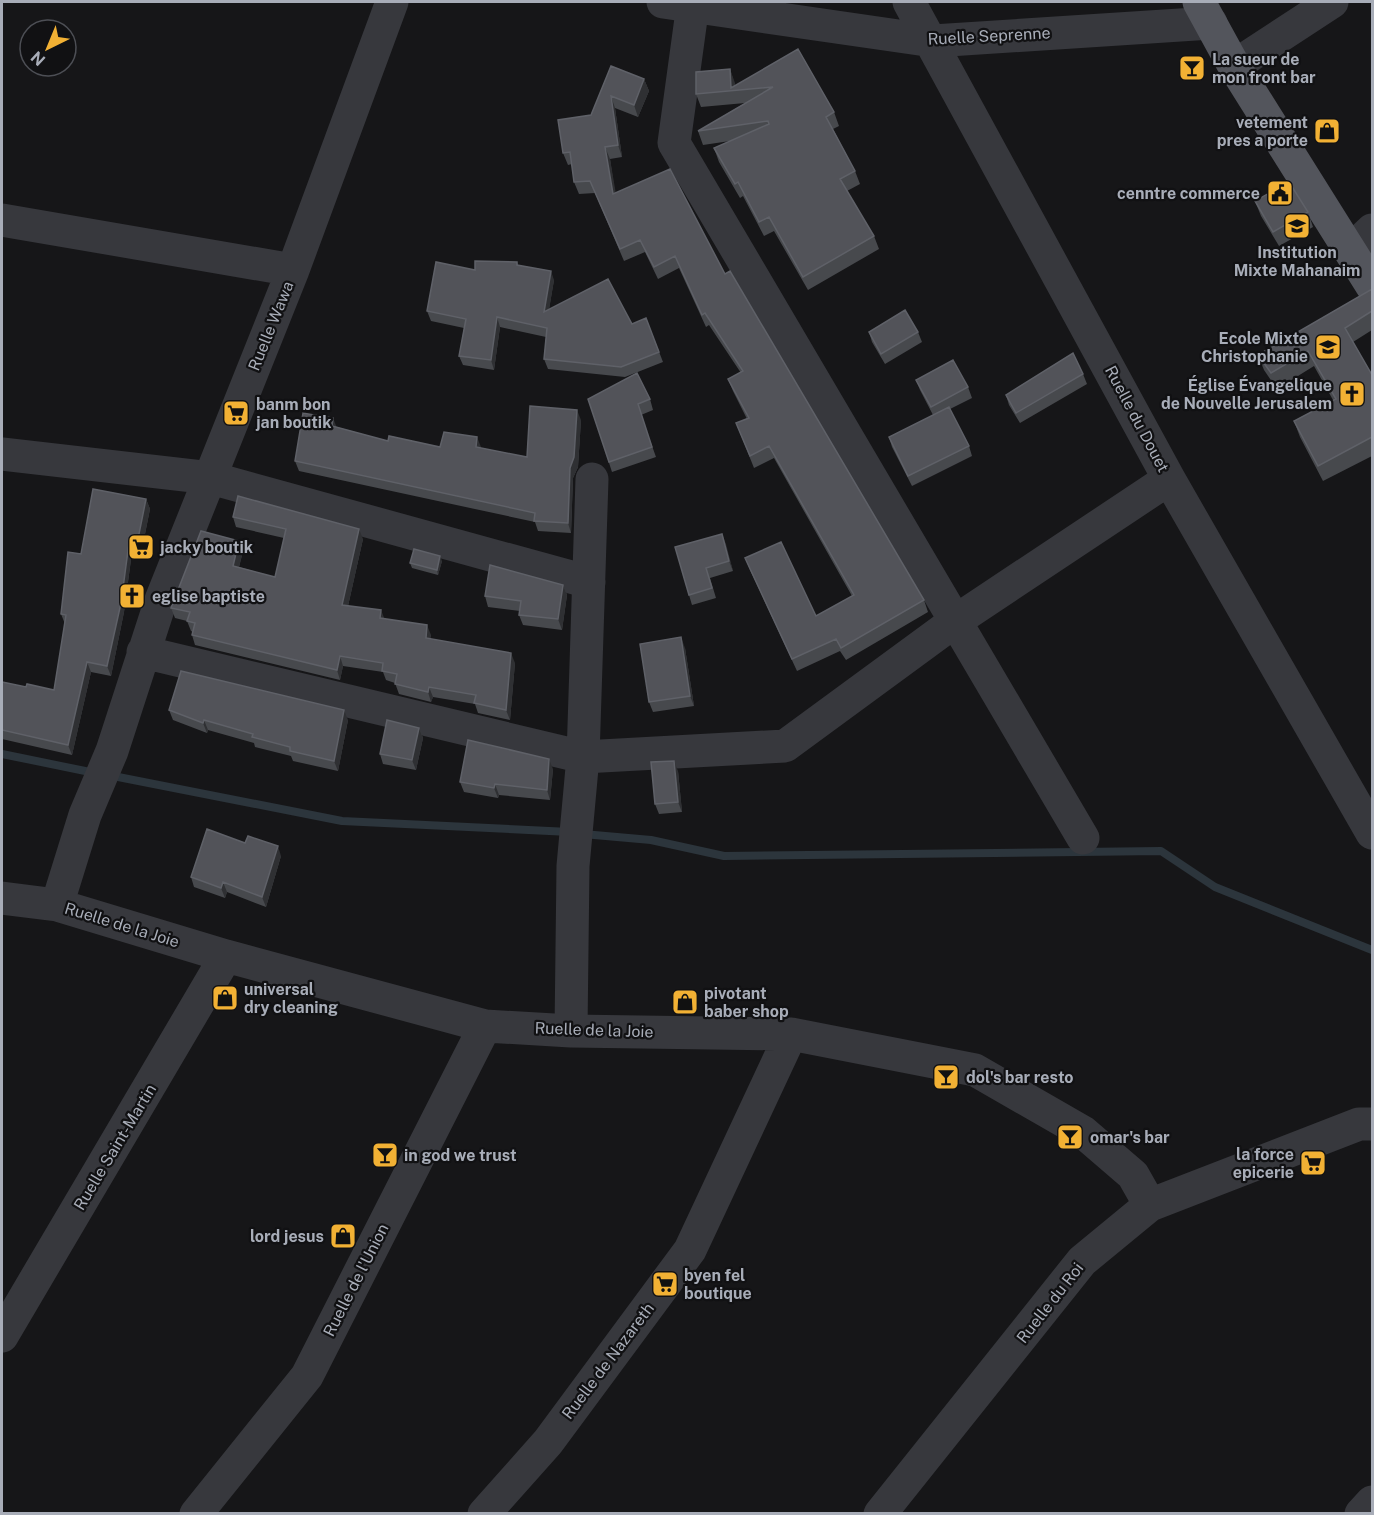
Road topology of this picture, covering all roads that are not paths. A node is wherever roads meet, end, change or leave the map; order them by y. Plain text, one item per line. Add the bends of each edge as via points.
1 (392, 2) edge
2 (909, 2) edge
3 (1332, 2) edge
4 (678, 3) edge
5 (1205, 12) edge
6 (933, 42) junction
7 (1234, 66) junction
8 (2, 220) edge
9 (1362, 240) edge
10 (293, 270) junction
11 (1372, 286) edge
12 (2, 454) edge
13 (211, 478) junction
14 (592, 479) dead end
15 (1169, 479) junction
16 (589, 582) junction
17 (954, 622) junction
18 (143, 652) junction
19 (583, 758) junction
20 (1372, 833) edge
21 (1083, 838) dead end
22 (2, 898) edge
23 (57, 905) junction
24 (226, 956) junction
25 (485, 1026) junction
26 (571, 1031) junction
27 (791, 1034) junction
28 (1372, 1124) edge
29 (1150, 1205) junction
30 (2, 1336) edge
31 (1372, 1502) edge
32 (196, 1514) edge
33 (484, 1514) edge
34 (880, 1514) edge
35 (1361, 1514) edge

1 - 10 street, Ruelle Wawa
2 - 6 street, Ruelle du Douet
3 - 7 street
4 - 6 street, Ruelle Seprenne
4 - 17 street via 674,143
5 - 6 street, Ruelle Seprenne
5 - 7 main road
6 - 15 street, Ruelle du Douet
7 - 9 main road
8 - 10 street
9 - 11 main road
10 - 13 street, Ruelle Wawa
12 - 13 street
13 - 16 street
13 - 18 street, Ruelle Wawa
14 - 16 street
15 - 17 street
15 - 20 street, Ruelle du Douet
16 - 19 street
17 - 19 street via 785,746
17 - 21 street
18 - 19 street
18 - 23 street, Ruelle Wawa
19 - 26 street via 573,866
22 - 23 street, Ruelle de la Joie
23 - 24 street, Ruelle de la Joie
24 - 25 street, Ruelle de la Joie
24 - 30 street, Ruelle Saint-Martin
25 - 26 street, Ruelle de la Joie
25 - 32 street, Ruelle de l'Union via 307,1376
26 - 27 street, Ruelle de la Joie
27 - 29 street, Ruelle de la Joie via 975,1070 1083,1132 1133,1176
27 - 33 street, Ruelle de Nazareth via 690,1250 548,1442
28 - 29 street, Ruelle du Roi via 1359,1124
29 - 34 street, Ruelle du Roi via 1082,1261
31 - 35 street

